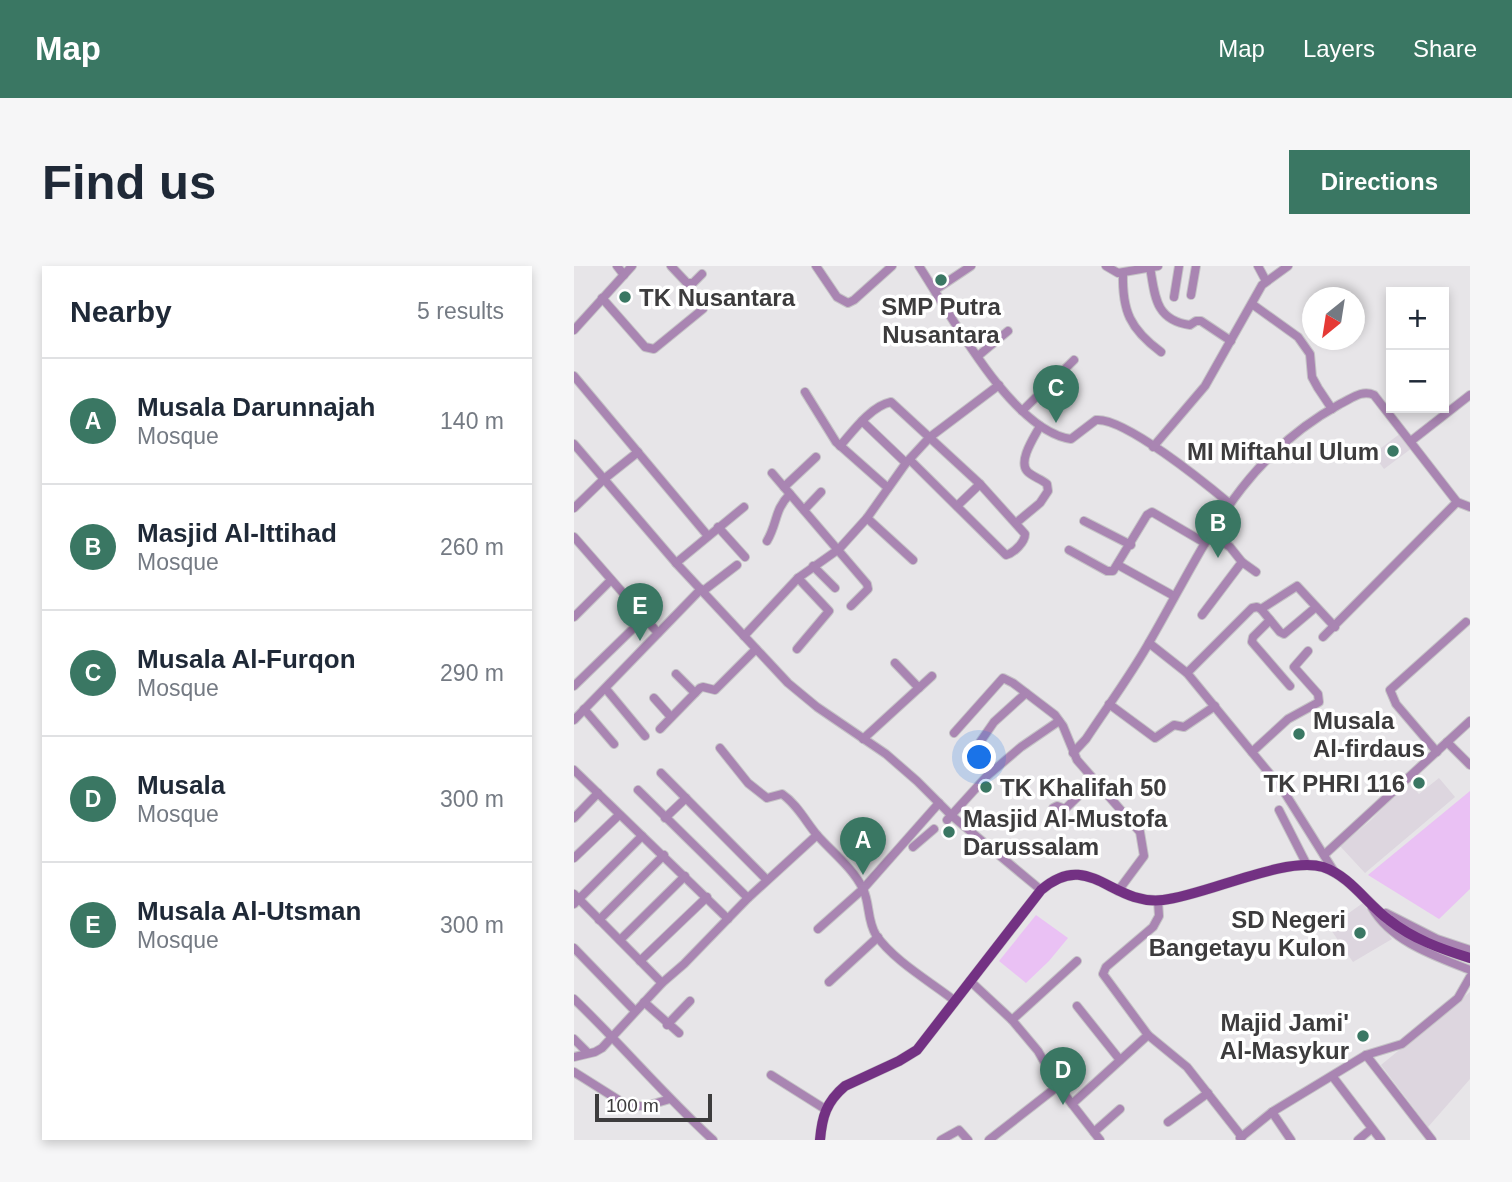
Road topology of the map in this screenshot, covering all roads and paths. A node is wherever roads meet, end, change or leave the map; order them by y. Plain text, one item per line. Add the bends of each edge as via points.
1 (617, 266) edge
2 (632, 266) edge
3 (671, 266) edge
4 (816, 266) edge
5 (919, 266) edge
6 (971, 266) edge
7 (1106, 266) edge
8 (1179, 266) edge
9 (1196, 266) edge
10 (1258, 266) edge
11 (1288, 266) edge
12 (889, 267) edge
13 (1154, 267) edge
14 (1122, 273) junction
15 (702, 274) dead end
16 (624, 275) junction
17 (1266, 281) junction
18 (935, 290) junction
19 (1191, 295) dead end
20 (1174, 297) dead end
21 (602, 299) junction
22 (1252, 304) junction
23 (703, 309) dead end
24 (574, 330) edge
25 (1008, 331) dead end
26 (1231, 341) junction
27 (1161, 352) dead end
28 (978, 356) junction
29 (1074, 360) dead end
30 (574, 376) edge
31 (999, 385) junction
32 (804, 392) dead end
33 (1470, 395) edge
34 (1332, 409) junction
35 (1022, 411) junction
36 (862, 421) junction
37 (1041, 426) junction
38 (930, 437) junction
39 (1411, 440) junction
40 (574, 444) edge
41 (840, 446) junction
42 (1153, 447) junction
43 (638, 452) junction
44 (816, 457) dead end
45 (908, 461) junction
46 (772, 473) dead end
47 (604, 479) junction
48 (980, 484) junction
49 (888, 488) junction
50 (787, 490) junction
51 (821, 492) dead end
52 (1457, 502) junction
53 (1229, 503) junction
54 (957, 506) junction
55 (744, 507) dead end
56 (1470, 507) edge
57 (574, 508) edge
58 (804, 510) junction
59 (867, 519) junction
60 (1084, 521) dead end
61 (1016, 523) junction
62 (718, 527) junction
63 (1211, 534) junction
64 (708, 536) junction
65 (574, 537) edge
66 (767, 541) dead end
67 (1205, 542) junction
68 (1131, 545) junction
69 (839, 549) junction
70 (1069, 550) dead end
71 (745, 557) dead end
72 (913, 560) dead end
73 (1242, 562) junction
74 (676, 563) junction
75 (737, 565) dead end
76 (1118, 565) junction
77 (813, 566) junction
78 (1256, 572) dead end
79 (798, 578) junction
80 (611, 580) junction
81 (835, 588) dead end
82 (702, 590) junction
83 (1174, 596) junction
84 (851, 606) dead end
85 (1316, 607) junction
86 (1261, 610) junction
87 (1202, 615) dead end
88 (574, 617) edge
89 (645, 617) junction
90 (1270, 620) junction
91 (1466, 622) dead end
92 (1335, 627) junction
93 (658, 633) junction
94 (744, 636) junction
95 (1323, 637) dead end
96 (1149, 643) junction
97 (756, 649) junction
98 (797, 649) dead end
99 (1308, 651) dead end
100 (895, 663) dead end
101 (1187, 673) junction
102 (676, 674) dead end
103 (932, 676) dead end
104 (574, 686) edge
105 (1290, 686) dead end
106 (919, 688) junction
107 (606, 689) junction
108 (695, 693) junction
109 (1026, 693) junction
110 (654, 698) dead end
111 (1108, 705) junction
112 (1215, 706) junction
113 (584, 709) junction
114 (671, 717) junction
115 (574, 720) edge
116 (1059, 721) junction
117 (1470, 721) edge
118 (660, 729) dead end
119 (954, 733) dead end
120 (645, 736) dead end
121 (863, 739) junction
122 (1447, 742) junction
123 (614, 744) dead end
124 (978, 745) dead end
125 (720, 748) dead end
126 (1252, 752) junction
127 (1437, 752) junction
128 (1073, 753) junction
129 (1470, 765) edge
130 (661, 773) dead end
131 (575, 774) edge
132 (1094, 781) junction
133 (638, 790) dead end
134 (598, 793) junction
135 (686, 798) junction
136 (939, 803) junction
137 (1053, 808) dead end
138 (1279, 810) dead end
139 (620, 815) junction
140 (574, 818) edge
141 (665, 818) junction
142 (949, 818) junction
143 (934, 829) dead end
144 (817, 835) junction
145 (642, 836) junction
146 (913, 847) dead end
147 (664, 855) junction
148 (1324, 855) junction
149 (574, 858) edge
150 (1307, 865) junction
151 (1336, 874) junction
152 (685, 876) junction
153 (767, 880) junction
154 (863, 889) junction
155 (1041, 890) junction
156 (1118, 891) junction
157 (707, 897) junction
158 (748, 898) junction
159 (576, 899) edge
160 (1158, 901) junction
161 (1371, 905) junction
162 (728, 919) junction
163 (599, 920) junction
164 (818, 929) dead end
165 (878, 937) junction
166 (620, 940) junction
167 (574, 948) edge
168 (1470, 950) edge
169 (1470, 958) edge
170 (640, 961) junction
171 (1077, 961) dead end
172 (1470, 970) edge
173 (1470, 977) edge
174 (970, 981) junction
175 (829, 982) dead end
176 (662, 983) junction
177 (574, 999) edge
178 (690, 1001) dead end
179 (955, 1001) junction
180 (643, 1002) junction
181 (1077, 1006) dead end
182 (635, 1011) junction
183 (1012, 1020) junction
184 (667, 1025) junction
185 (679, 1033) dead end
186 (1148, 1035) junction
187 (613, 1036) junction
188 (574, 1039) edge
189 (587, 1052) junction
190 (1366, 1055) junction
191 (574, 1057) edge
192 (1120, 1060) junction
193 (574, 1072) edge
194 (771, 1075) dead end
195 (1333, 1077) junction
196 (1058, 1086) junction
197 (1208, 1093) junction
198 (670, 1099) junction
199 (1072, 1104) junction
200 (825, 1109) junction
201 (1119, 1109) dead end
202 (1272, 1112) junction
203 (1168, 1122) dead end
204 (1371, 1129) junction
205 (1094, 1132) junction
206 (1239, 1138) edge
207 (713, 1140) edge
208 (820, 1140) edge
209 (941, 1140) edge
210 (968, 1140) edge
211 (989, 1140) edge
212 (1100, 1140) edge
213 (1292, 1140) edge
214 (1358, 1140) edge
215 (1381, 1140) edge
216 (1432, 1140) edge

1 - 16 street
2 - 16 street
3 - 15 street via 687,283
4 - 12 street via 837,297 848,303
5 - 18 street
6 - 18 street
7 - 14 street
8 - 20 street
9 - 19 street
10 - 17 street
11 - 17 street
13 - 14 street
13 - 26 street via 1156,302 1161,310 1184,324 1201,321
14 - 27 street via 1123,301 1137,332
16 - 21 street
17 - 22 street
18 - 28 street
21 - 23 street via 650,350
21 - 24 street
22 - 26 street
22 - 34 street via 1298,337 1310,354 1315,383
25 - 28 street
26 - 42 street via 1205,386
28 - 31 street
29 - 35 street
30 - 43 street
31 - 35 street
31 - 38 street
32 - 41 street
33 - 39 street
34 - 39 street via 1370,393
34 - 53 street via 1272,452
35 - 37 street
36 - 38 street via 891,401
36 - 41 street
36 - 45 street
37 - 42 street via 1071,439 1091,422 1104,419
37 - 61 street via 1024,464 1047,484 1048,491
38 - 45 street
38 - 48 street
39 - 52 street
40 - 47 street
41 - 49 street
42 - 53 street
43 - 47 street
43 - 64 street
44 - 50 street
45 - 49 street
45 - 54 street
46 - 50 street
47 - 57 street
47 - 74 street
48 - 54 street
48 - 61 street
49 - 59 street
50 - 58 street
50 - 66 street
51 - 58 street
52 - 56 street
52 - 92 street
53 - 63 street
54 - 61 street via 1007,556 1025,539
55 - 62 street
58 - 69 street
59 - 69 street
59 - 72 street
60 - 68 street
62 - 64 street
62 - 71 street
63 - 67 street
63 - 73 street
64 - 74 street
65 - 80 street
67 - 68 street via 1152,512
67 - 83 street
68 - 76 street
69 - 77 street
69 - 84 street via 868,586
70 - 76 street via 1107,571
73 - 78 street
73 - 87 street
74 - 82 street
75 - 82 street
76 - 83 street
77 - 79 street
77 - 81 street
79 - 94 street
79 - 98 street via 829,611
80 - 88 street
80 - 89 street
82 - 93 street
82 - 94 street
83 - 96 street
85 - 86 street via 1297,586
85 - 90 street via 1284,634
85 - 92 street
86 - 90 street
86 - 101 street via 1252,608
89 - 93 street
89 - 104 street
90 - 105 street via 1252,642
91 - 127 street via 1390,690 1396,704
92 - 95 street
93 - 107 street
94 - 97 street
96 - 101 street
96 - 111 street
97 - 108 street via 715,690 703,687
97 - 121 street via 802,696
99 - 126 street via 1294,667 1318,694 1319,702 1287,719
100 - 106 street
101 - 112 street
102 - 108 street
103 - 106 street
106 - 121 street
107 - 113 street
107 - 120 street
108 - 114 street
109 - 116 street
109 - 119 street via 1001,679
109 - 124 street via 994,722
110 - 114 street
111 - 112 street via 1155,738 1174,725 1184,727
111 - 128 street
112 - 126 street
113 - 115 street
113 - 123 street
114 - 118 street
116 - 128 street
116 - 142 street via 987,776
117 - 122 street
121 - 136 street via 897,763
122 - 127 street
122 - 129 street
125 - 144 street via 767,799 780,794 787,798
126 - 148 street via 1295,805
127 - 148 street
128 - 132 street
130 - 135 street
131 - 134 street
132 - 137 street via 1065,809
132 - 156 street via 1135,824 1143,840 1141,862
133 - 141 street
134 - 139 street
134 - 140 street
135 - 141 street
135 - 153 street
136 - 142 street
136 - 154 street
138 - 150 street
139 - 145 street
139 - 149 street
141 - 158 street
142 - 155 street
143 - 146 street
144 - 153 street
144 - 154 street
145 - 147 street
145 - 159 street
147 - 152 street
147 - 163 street
148 - 151 street
150 - 151 main road
150 - 160 main road
151 - 161 main road
152 - 157 street
152 - 166 street
153 - 158 street
154 - 164 street
154 - 165 street
155 - 156 main road via 1063,875 1073,874 1092,877
155 - 174 main road
156 - 160 main road
157 - 162 street
157 - 170 street
158 - 162 street
159 - 163 street
160 - 186 street via 1159,916 1153,927 1103,972
161 - 168 street via 1437,939
161 - 169 main road via 1413,936
161 - 172 street via 1378,918 1402,939
162 - 176 street
163 - 166 street
165 - 175 street
165 - 179 street
166 - 170 street
167 - 182 street
170 - 176 street
171 - 183 street
173 - 190 street via 1458,998 1406,1041
174 - 179 main road
174 - 183 street
176 - 180 street
177 - 187 street
178 - 184 street
179 - 200 main road via 912,1054 845,1086
180 - 182 street
180 - 184 street
181 - 192 street
182 - 187 street
183 - 196 street via 1038,1051
184 - 185 street
186 - 192 street
186 - 197 street via 1187,1067
187 - 189 street via 598,1051
187 - 198 street
188 - 189 street
189 - 191 street
190 - 195 street
190 - 216 street
192 - 199 street
193 - 198 street via 628,1106
194 - 200 street
195 - 202 street
195 - 204 street
196 - 199 street
196 - 211 street
197 - 203 street
197 - 206 street
198 - 207 street
199 - 205 street
200 - 208 main road
201 - 205 street
202 - 206 street
202 - 213 street
204 - 214 street
204 - 215 street
205 - 212 street
209 - 210 street via 959,1130

